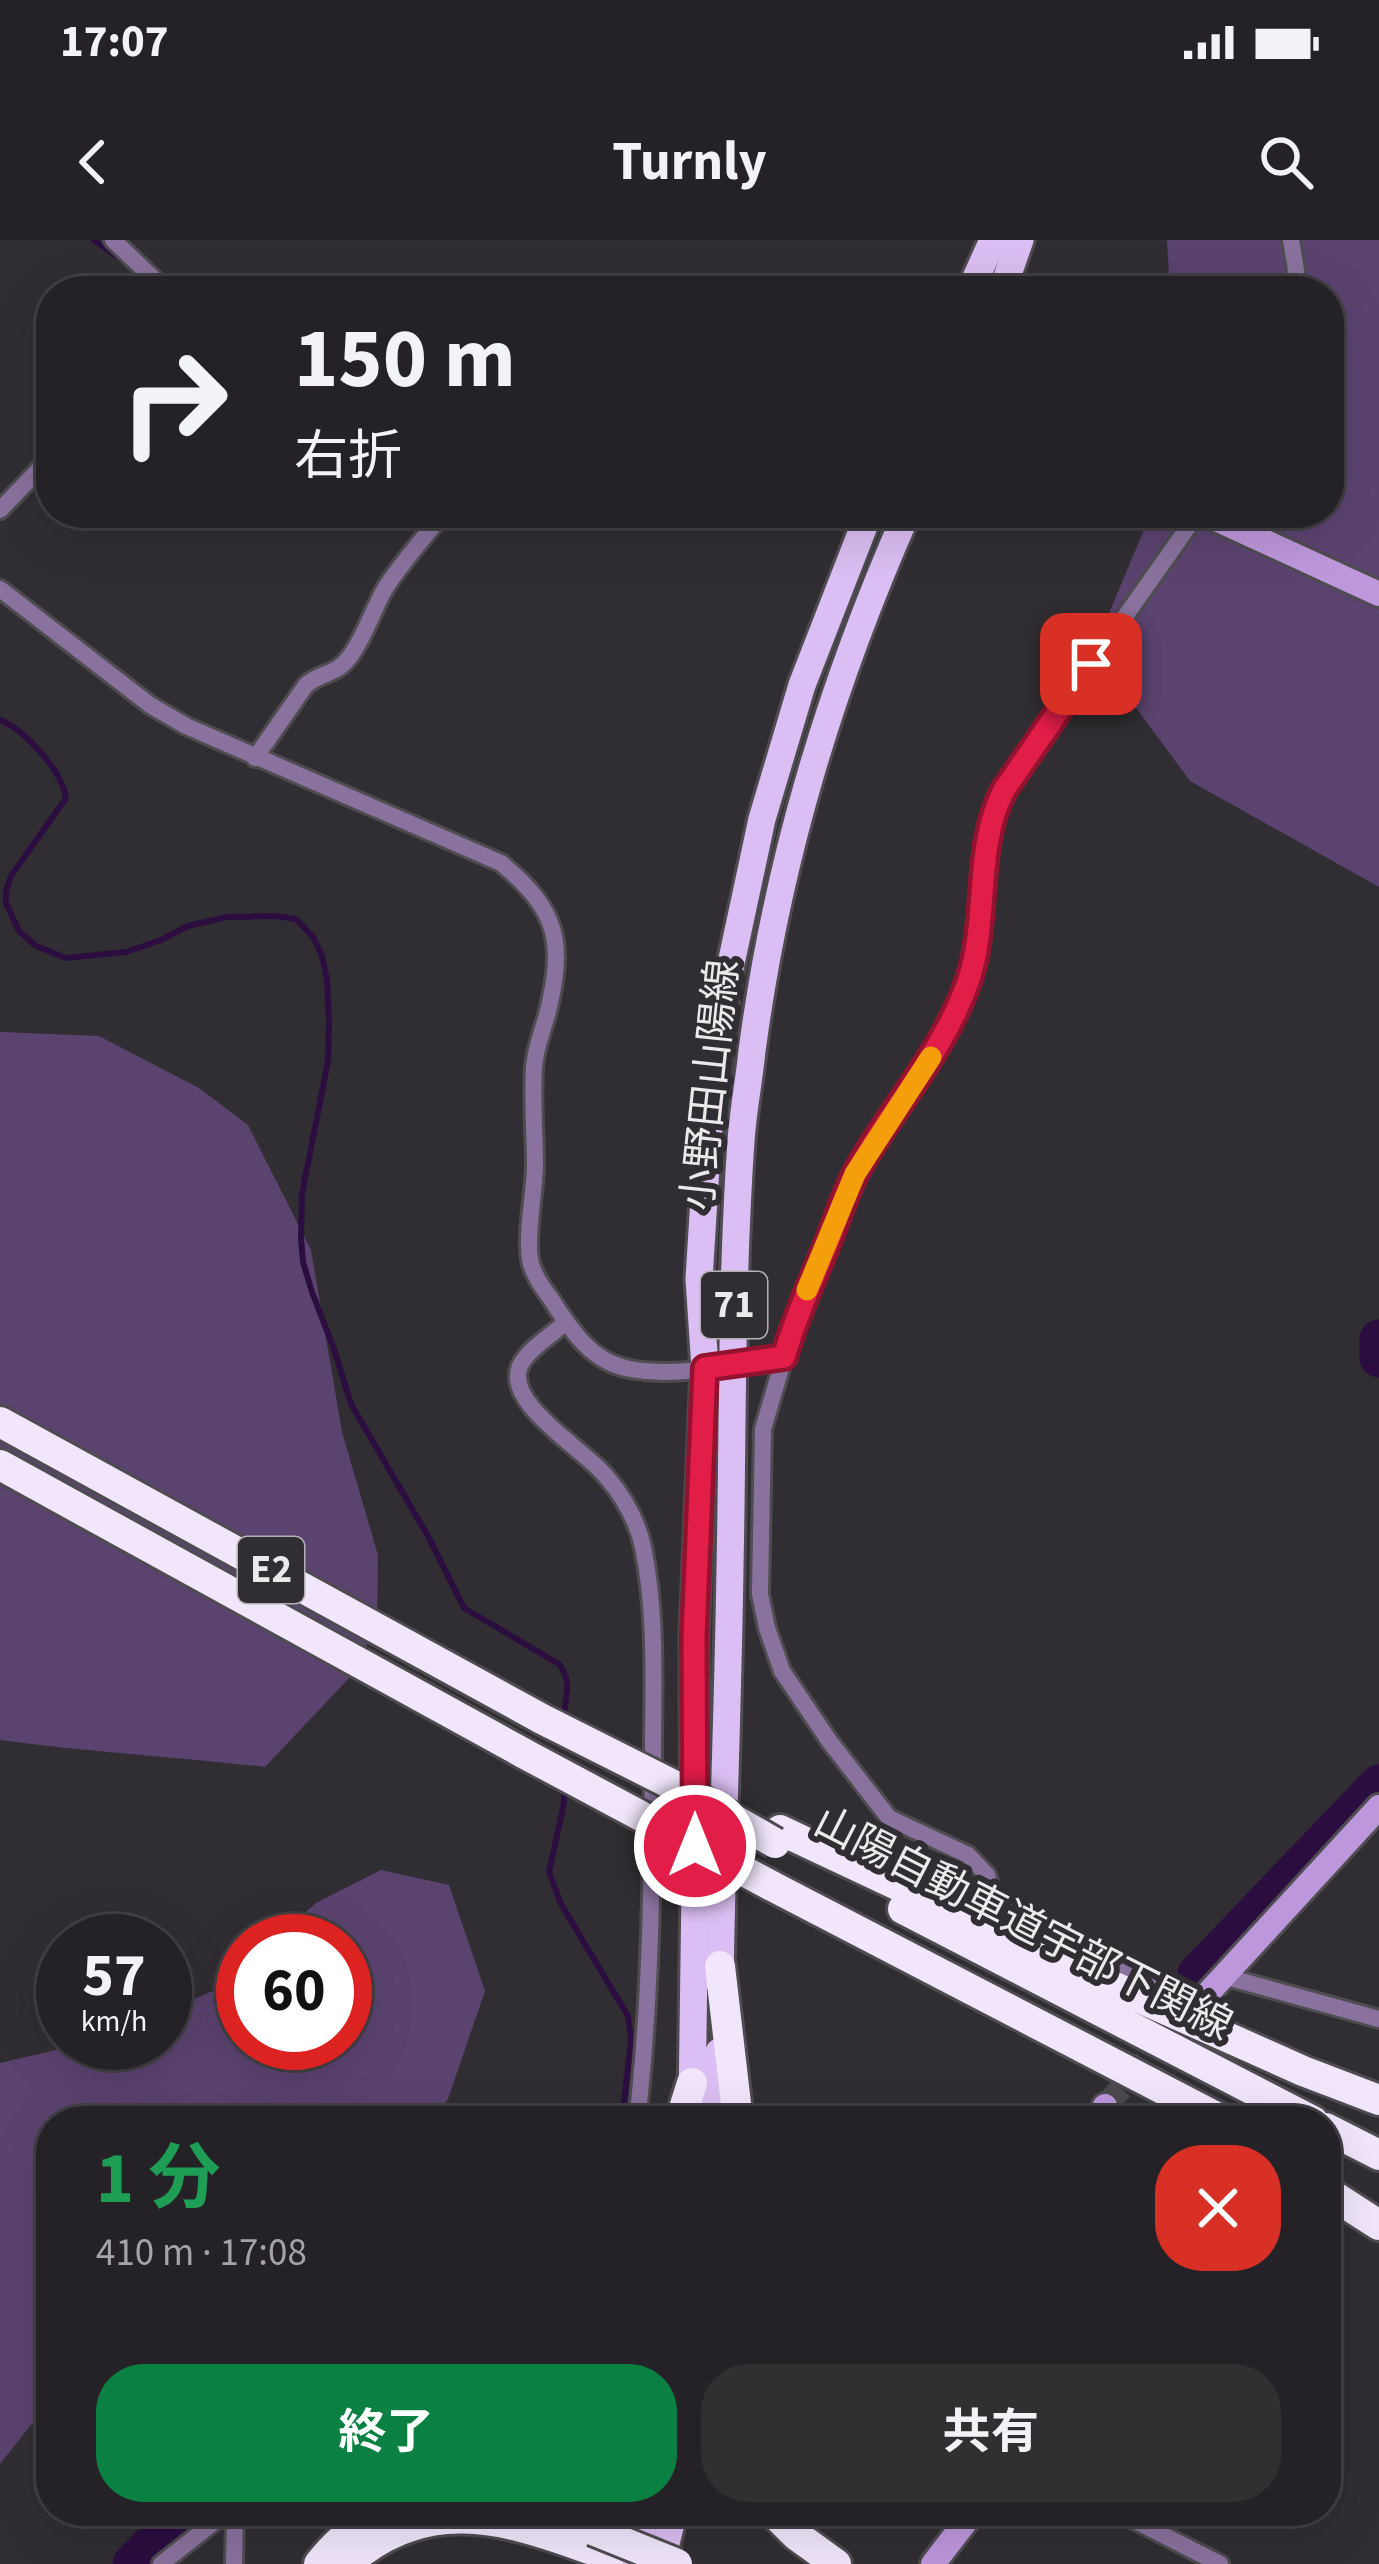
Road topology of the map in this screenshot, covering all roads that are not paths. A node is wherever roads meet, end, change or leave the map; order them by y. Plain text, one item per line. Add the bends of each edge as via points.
1 (113, 240) edge
2 (993, 240) edge
3 (1020, 240) edge
4 (1291, 240) edge
5 (152, 276) edge
6 (977, 276) edge
7 (1007, 276) edge
8 (1295, 276) edge
9 (36, 473) edge
10 (0, 511) edge
11 (432, 528) edge
12 (863, 528) edge
13 (901, 528) edge
14 (1190, 528) edge
15 (1234, 528) edge
16 (0, 589) edge
17 (1379, 593) edge
18 (255, 758) junction
19 (566, 1322) junction
20 (784, 1357) junction
21 (718, 1366) junction
22 (0, 1421) edge
23 (0, 1465) edge
24 (1379, 1808) edge
25 (777, 1836) junction
26 (720, 1966) junction
27 (1223, 1976) junction
28 (1199, 2003) joint
29 (1379, 2020) edge
30 (692, 2083) junction
31 (1174, 2096) junction
32 (1379, 2100) edge
33 (639, 2106) edge
34 (685, 2106) edge
35 (691, 2106) edge
36 (718, 2106) edge
37 (736, 2106) edge
38 (1190, 2106) edge
39 (1194, 2106) edge
40 (1285, 2106) edge
41 (1341, 2136) edge
42 (1379, 2155) edge
43 (1341, 2180) edge
44 (1379, 2199) edge
45 (1341, 2201) edge
46 (1379, 2225) edge
47 (212, 2526) edge
48 (233, 2526) edge
49 (358, 2526) edge
50 (408, 2526) edge
51 (518, 2526) edge
52 (563, 2526) edge
53 (642, 2526) edge
54 (670, 2526) edge
55 (787, 2526) edge
56 (962, 2526) edge
57 (1145, 2526) edge
58 (597, 2548) edge
59 (161, 2564) edge
60 (234, 2564) edge
61 (319, 2564) edge
62 (347, 2564) edge
63 (629, 2564) edge
64 (661, 2564) edge
65 (677, 2564) edge
66 (836, 2564) edge
67 (933, 2564) edge
68 (1220, 2564) edge

1 - 5 street
2 - 6 main road
3 - 7 main road
4 - 8 street
9 - 10 street
11 - 18 street via 384,591 350,657 306,686
12 - 21 main road, 小野田山陽線 / 71 via 775,774 726,987 699,1279
13 - 21 main road, 小野田山陽線 / 71 via 811,765 778,897
14 - 20 street via 994,809 970,976 920,1076 855,1174
15 - 17 street
16 - 18 street via 150,705
18 - 19 street via 501,863 542,904 557,949 534,1063 530,1261
19 - 21 street via 593,1353 626,1369
19 - 33 street via 523,1360 518,1388 620,1494 648,1576 652,1873
20 - 21 street
20 - 28 street via 763,1429 760,1594 782,1671 890,1818 968,1856 987,1874 995,1903
21 - 26 main road, 小野田山陽線 / 71 via 730,1564
21 - 30 main road, 小野田山陽線 / 71 via 694,1636
22 - 25 highway, E2, bridge via 542,1719
23 - 31 highway, 山陽自動車道宇部下関線 / E2, bridge via 525,1754
24 - 27 street
25 - 32 highway
25 - 40 highway, 山陽自動車道宇部下関線
26 - 36 main road, 小野田山陽線 / 71
26 - 37 highway
27 - 28 street
27 - 29 street
30 - 34 highway
30 - 35 main road, 小野田山陽線 / 71
31 - 38 highway
31 - 39 highway, 山陽自動車道宇部下関線 / E2
41 - 42 highway
43 - 44 highway
45 - 46 highway
47 - 59 street
48 - 60 street
49 - 61 highway
50 - 62 highway
51 - 58 highway
52 - 58 highway
53 - 63 main road
54 - 64 main road
55 - 66 highway
56 - 67 street
57 - 68 street
58 - 63 highway
58 - 65 highway, bridge

